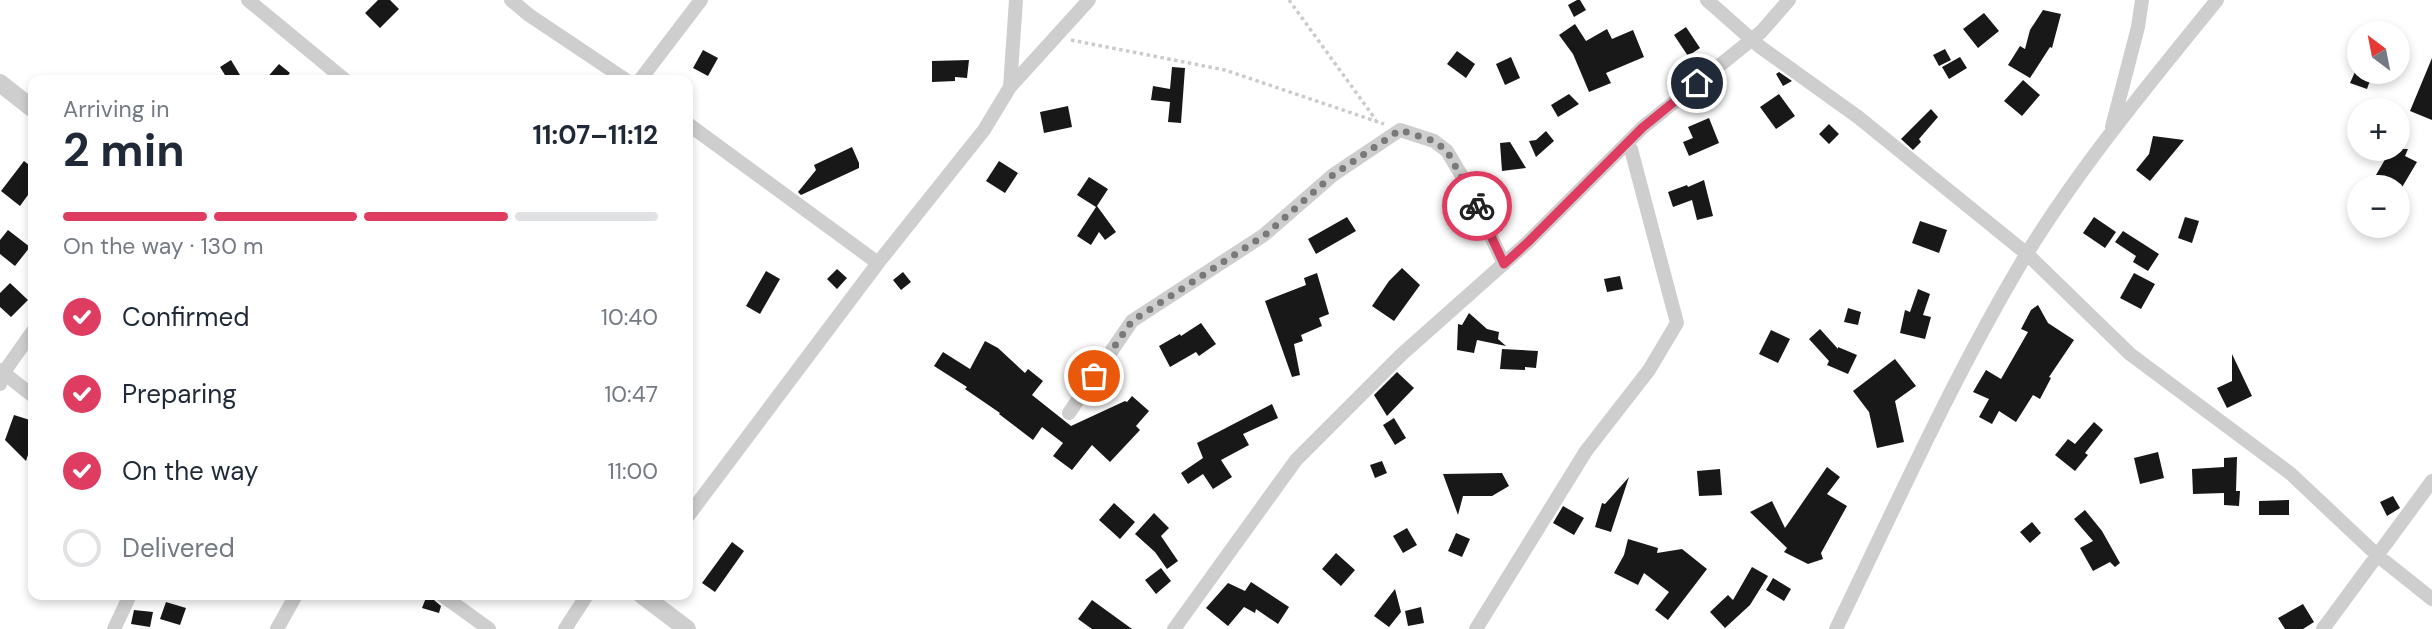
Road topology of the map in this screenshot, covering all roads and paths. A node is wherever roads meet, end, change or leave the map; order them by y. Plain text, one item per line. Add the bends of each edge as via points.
1 (248, 0) edge
2 (511, 0) edge
3 (701, 0) edge
4 (1016, 0) edge
5 (1089, 0) edge
6 (1289, 0) edge
7 (1707, 0) edge
8 (1789, 0) edge
9 (2142, 0) edge
10 (2217, 0) edge
11 (1055, 37) junction
12 (1752, 39) junction
13 (339, 75) edge
14 (618, 75) edge
15 (644, 75) edge
16 (0, 83) edge
17 (1010, 87) junction
18 (28, 105) edge
19 (1377, 122) junction
20 (693, 128) edge
21 (1400, 130) junction
22 (2110, 132) junction
23 (1631, 149) dead end
24 (2027, 254) junction
25 (878, 263) junction
26 (1504, 264) junction
27 (28, 338) edge
28 (1, 375) edge
29 (28, 393) edge
30 (1069, 413) dead end
31 (2432, 481) edge
32 (693, 509) edge
33 (2378, 556) junction
34 (2432, 599) edge
35 (128, 600) edge
36 (293, 600) edge
37 (449, 600) edge
38 (584, 600) edge
39 (649, 600) edge
40 (114, 629) edge
41 (277, 629) edge
42 (489, 629) edge
43 (565, 629) edge
44 (687, 629) edge
45 (1174, 629) edge
46 (1476, 629) edge
47 (1836, 629) edge
48 (2323, 629) edge

1 - 13 street
2 - 14 street
3 - 15 street
4 - 17 street
5 - 11 street
6 - 19 path
7 - 12 street
8 - 12 street
9 - 22 street
10 - 22 street
11 - 17 street
11 - 19 path via 1225,70
12 - 24 street via 1858,117
12 - 26 street via 1642,128
16 - 18 street
17 - 25 street via 984,130
19 - 21 path
20 - 25 street
21 - 26 street via 1434,141 1447,151
21 - 30 street via 1333,175 1265,235 1132,321
22 - 24 street
23 - 46 street via 1678,323 1649,370 1586,451
24 - 33 street via 2130,354 2291,474
24 - 47 street via 1963,367
25 - 32 street
26 - 45 street via 1401,355 1296,460
27 - 28 street
28 - 29 street
31 - 33 street
33 - 34 street
33 - 48 street
35 - 40 street
36 - 41 street
37 - 42 street
38 - 43 street
39 - 44 street

